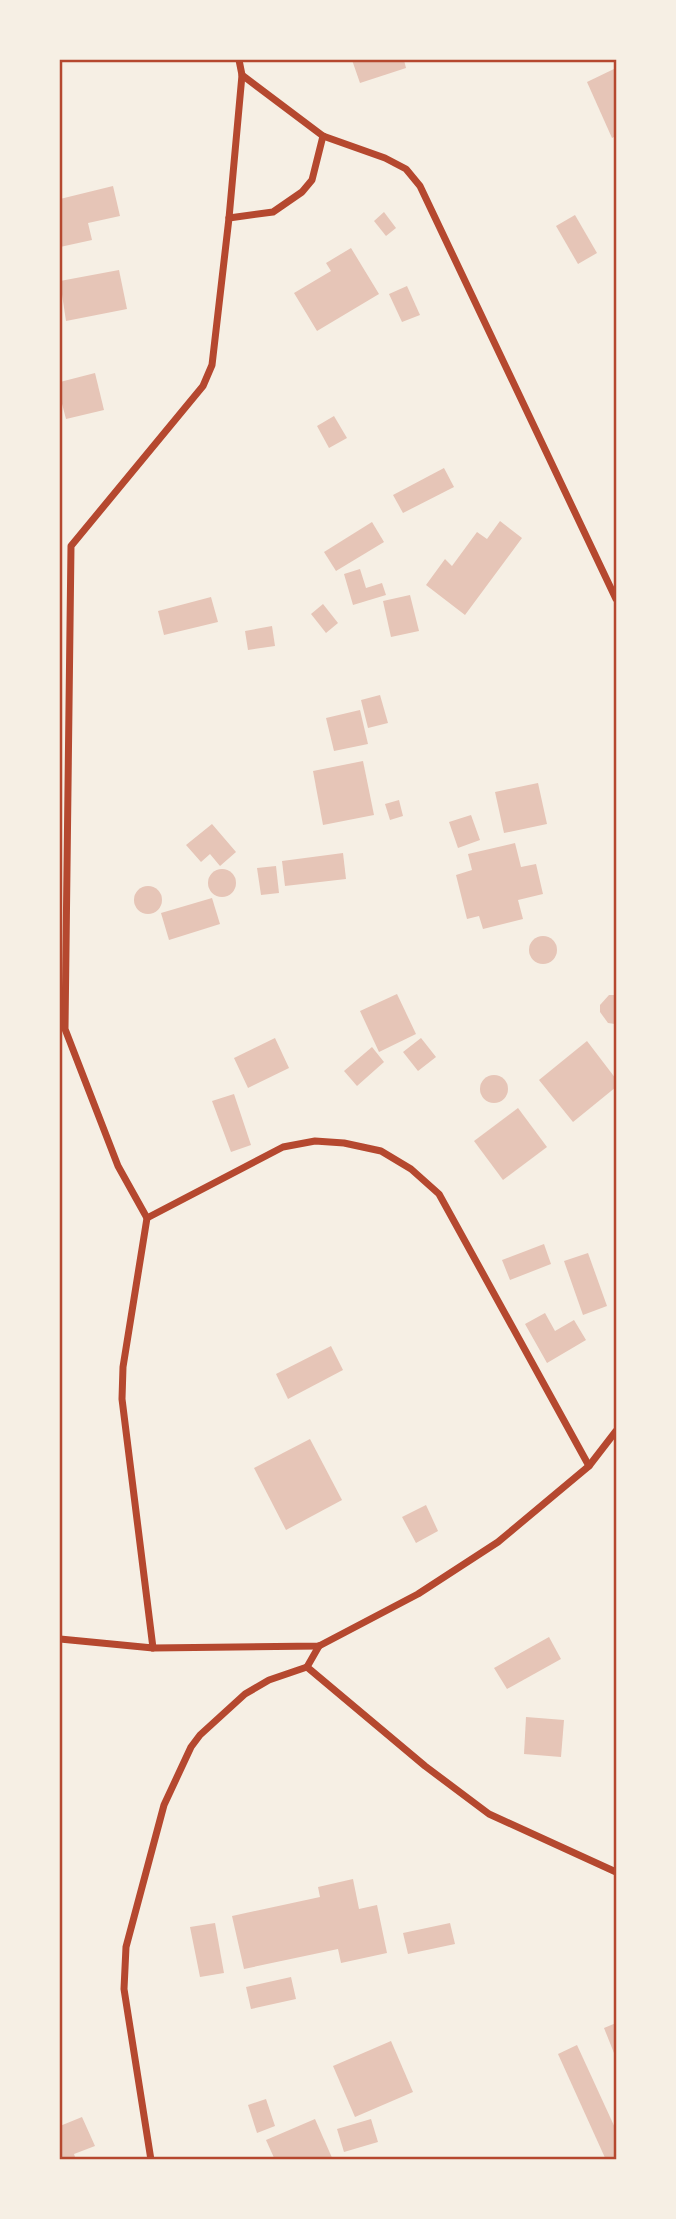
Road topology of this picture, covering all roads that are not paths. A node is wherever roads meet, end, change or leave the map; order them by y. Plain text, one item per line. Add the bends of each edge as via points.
1 (239, 60) edge
2 (242, 75) junction
3 (323, 136) junction
4 (229, 218) junction
5 (60, 545) edge
6 (71, 546) junction
7 (617, 599) edge
8 (68, 717) junction
9 (60, 729) edge
10 (62, 1026) edge
11 (147, 1218) junction
12 (617, 1432) edge
13 (589, 1466) junction
14 (60, 1639) edge
15 (319, 1646) junction
16 (153, 1648) junction
17 (307, 1667) junction
18 (617, 1872) edge
19 (151, 2160) edge

1 - 2 street
2 - 3 street
2 - 4 street
3 - 4 street via 312,180 302,192 274,212
3 - 7 street via 385,158 406,169 420,186
4 - 6 street via 212,365 203,386
5 - 6 street
6 - 8 street
8 - 9 street
8 - 10 street
10 - 11 street via 118,1166
11 - 13 street via 283,1147 315,1141 381,1151 439,1194
11 - 16 street via 122,1399
12 - 13 street
13 - 15 street via 499,1542 418,1594
14 - 16 street
15 - 16 street
15 - 17 street
17 - 18 street via 489,1814
17 - 19 street via 245,1694 200,1735 164,1805 125,1961 124,1989

